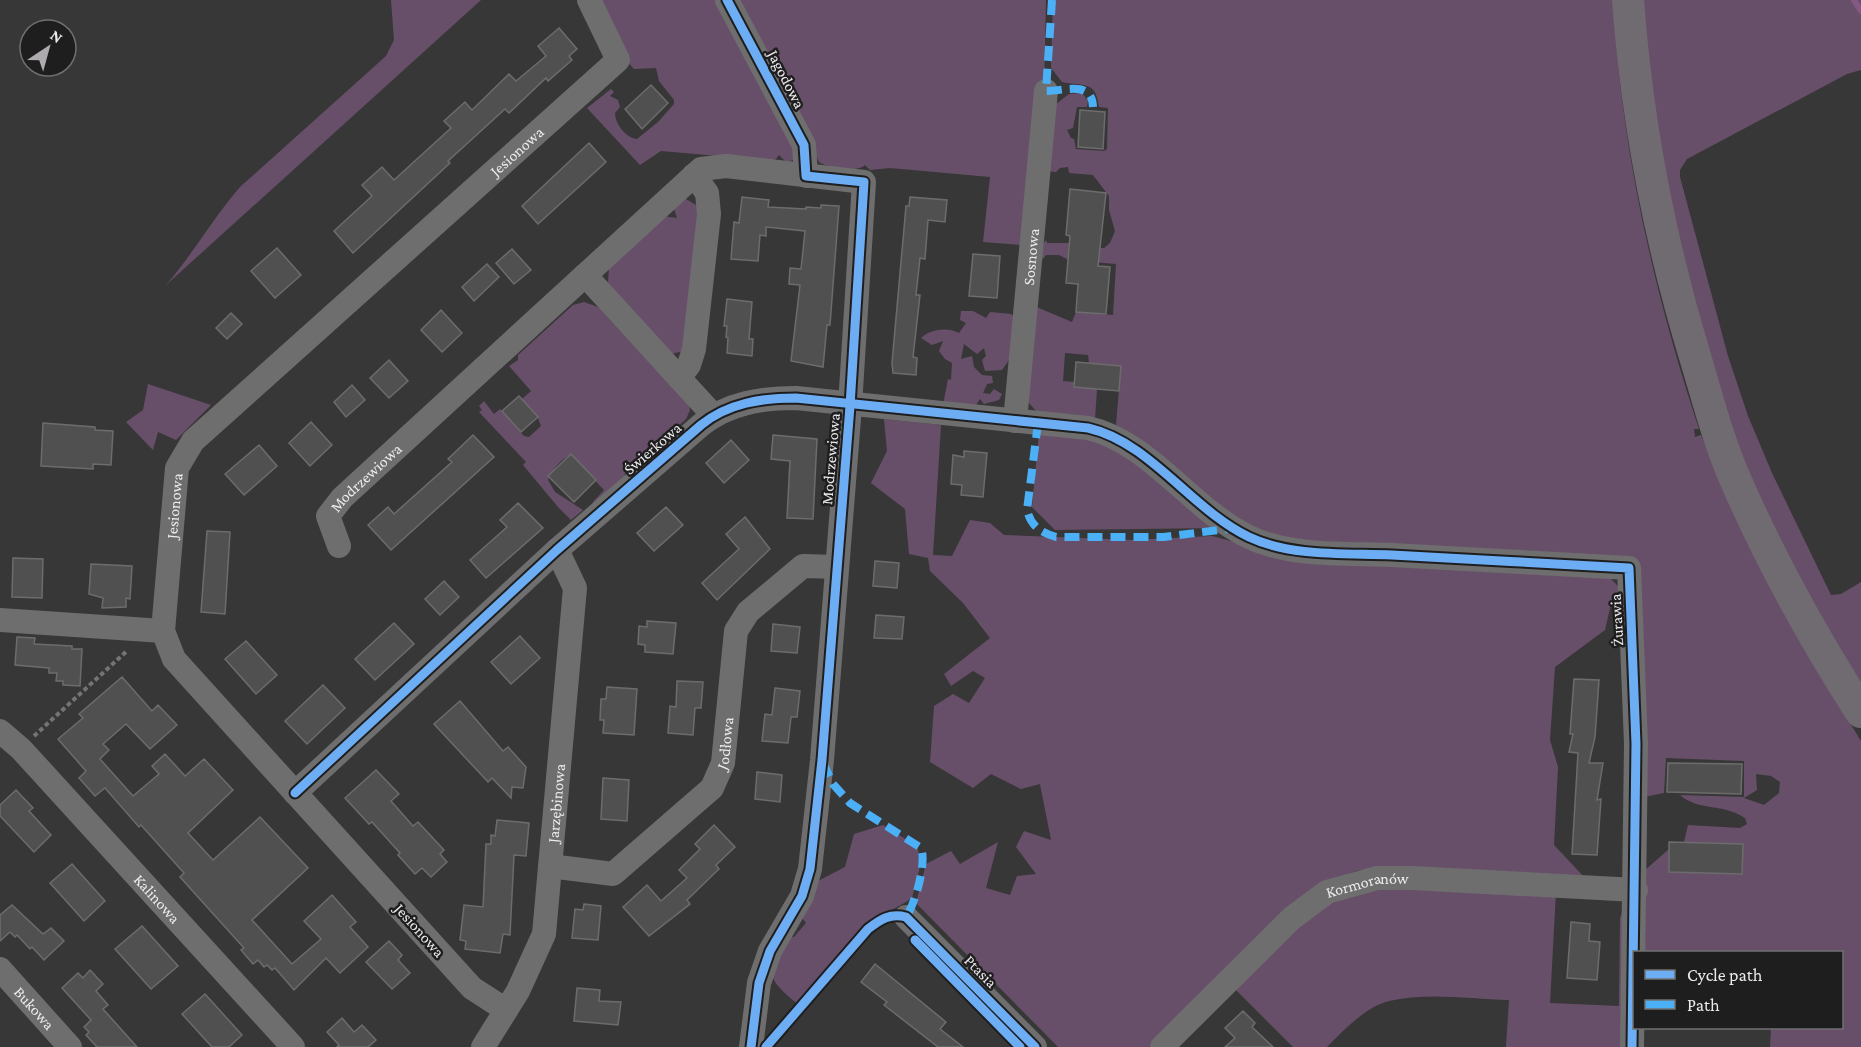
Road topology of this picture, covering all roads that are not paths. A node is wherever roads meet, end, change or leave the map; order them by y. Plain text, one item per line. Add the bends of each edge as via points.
1 (589, 0) edge
2 (727, 0) edge
3 (1628, 0) edge
4 (1046, 91) dead end
5 (694, 175) junction
6 (806, 176) junction
7 (585, 275) junction
8 (679, 378) junction
9 (850, 406) junction
10 (714, 416) junction
11 (1015, 421) junction
12 (1223, 520) joint
13 (339, 546) dead end
14 (557, 550) junction
15 (837, 567) junction
16 (0, 620) edge
17 (157, 631) junction
18 (1861, 712) edge
19 (0, 731) edge
20 (295, 793) junction
21 (550, 866) junction
22 (1636, 890) junction
23 (906, 917) dead end
24 (1634, 951) edge
25 (0, 969) edge
26 (1633, 1008) edge
27 (506, 1010) junction
28 (70, 1047) edge
29 (293, 1047) edge
30 (483, 1047) edge
31 (751, 1047) edge
32 (1035, 1047) edge
33 (1162, 1047) edge
34 (1632, 1047) edge

1 - 17 street, Jesionowa via 618,60 194,441 177,468
2 - 6 street, Jagodowa via 804,145
3 - 18 main road via 1650,181 1671,279 1704,388 1740,490 1821,649
4 - 11 street, Sosnowa
5 - 6 street, Modrzewiowa via 717,165
5 - 7 street, Modrzewiowa
5 - 8 street via 707,193 709,214 694,349 690,365
6 - 9 street, Modrzewiowa via 864,182
7 - 8 street
7 - 13 street, Modrzewiowa via 342,498 328,516
8 - 10 street
9 - 10 street, Świerkowa via 832,400 775,398
9 - 11 street, Świerkowa
9 - 15 street, Modrzewiowa
10 - 14 street, Świerkowa
11 - 12 street, Świerkowa via 1101,431 1132,449
12 - 22 street, Żurawia via 1269,545 1302,550 1629,568 1636,744
14 - 20 street, Świerkowa
14 - 21 street, Jarzębinowa via 575,588
15 - 21 street, Jodłowa via 803,566 748,612 736,631 723,763 712,788 613,874
15 - 31 street, Modrzewiowa via 810,869 802,896 770,951 759,983
16 - 17 street
17 - 20 street, Jesionowa via 174,659
19 - 29 street, Kalinowa via 21,749
20 - 27 street, Jesionowa via 472,988
21 - 27 street, Jarzębinowa via 544,934
22 - 24 street, Żurawia
22 - 33 street, Kormoranów via 1411,878 1377,878 1348,884 1327,892 1292,918
23 - 32 street, Ptasia
25 - 28 street, Bukowa
26 - 34 street, Żurawia
27 - 30 street, Jarzębinowa

